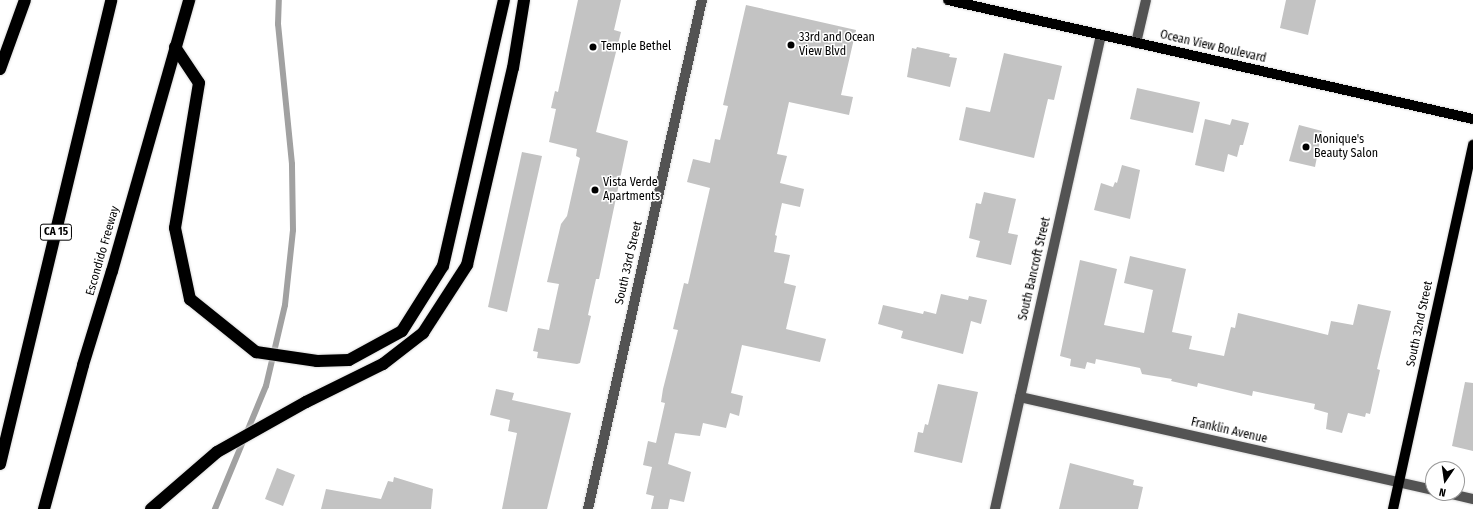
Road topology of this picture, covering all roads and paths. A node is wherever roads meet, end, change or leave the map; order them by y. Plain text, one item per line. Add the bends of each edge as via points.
1 (25, 0) edge
2 (111, 0) edge
3 (189, 0) edge
4 (504, 0) edge
5 (524, 0) edge
6 (702, 0) edge
7 (948, 0) edge
8 (1146, 0) edge
9 (1101, 35) junction
10 (1136, 42) junction
11 (175, 47) junction
12 (0, 69) edge
13 (1473, 118) edge
14 (1473, 145) edge
15 (1020, 397) junction
16 (0, 464) edge
17 (1399, 482) junction
18 (1425, 488) edge
19 (44, 509) edge
20 (151, 509) edge
21 (588, 509) edge
22 (995, 509) edge
23 (1393, 509) edge

1 - 12 highway
2 - 16 highway, CA 15
3 - 11 highway, Escondido Freeway
4 - 11 highway via 443,266 402,331 349,360 316,361 256,352 190,300 175,228 199,82
5 - 20 highway via 513,68 467,265 423,333 383,364 306,402 217,452
6 - 21 street, South 33rd Street
7 - 9 main road, Ocean View Boulevard
8 - 10 street
9 - 10 main road, Ocean View Boulevard
9 - 15 street, South Bancroft Street
10 - 13 main road, Ocean View Boulevard
11 - 19 highway, Escondido Freeway
14 - 17 main road, South 32nd Street
15 - 17 street, Franklin Avenue
15 - 22 street, South Bancroft Street
17 - 18 street, Franklin Avenue
17 - 23 main road, South 32nd Street

